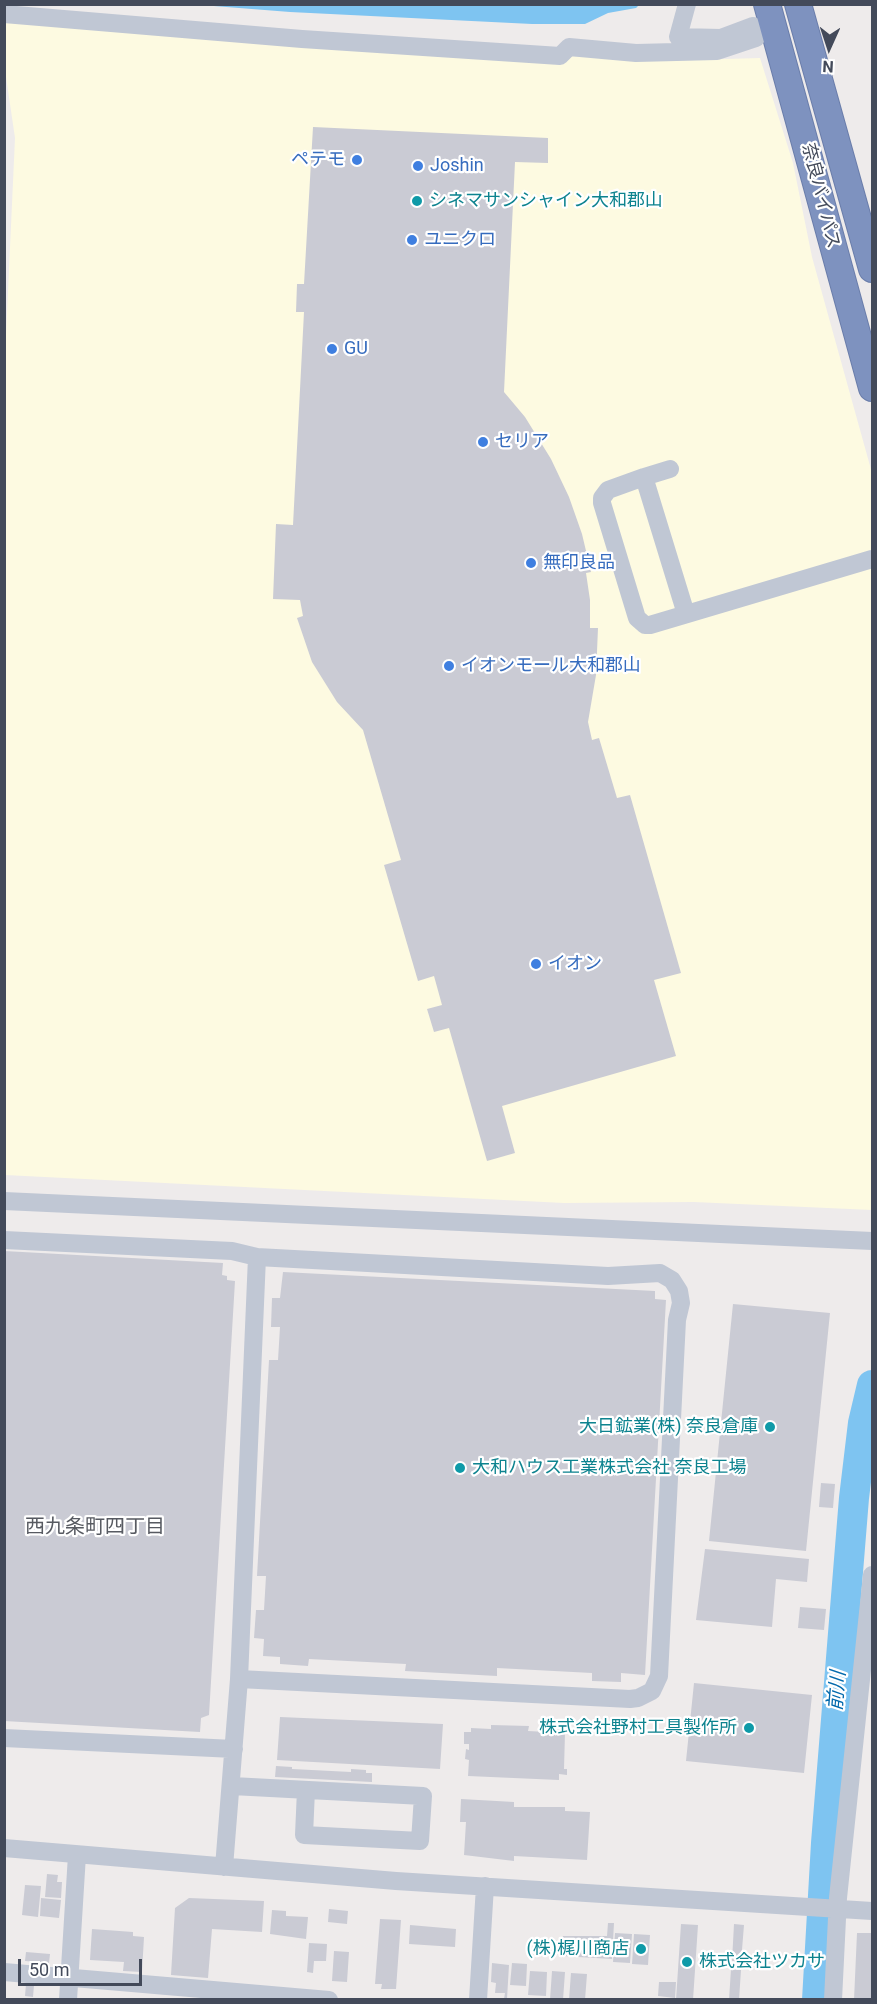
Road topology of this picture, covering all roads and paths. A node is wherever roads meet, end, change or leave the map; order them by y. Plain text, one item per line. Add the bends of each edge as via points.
1 (687, 4) edge
2 (767, 4) edge
3 (798, 4) edge
4 (4, 14) edge
5 (873, 269) edge
6 (873, 388) edge
7 (670, 469) dead end
8 (644, 477) junction
9 (873, 560) edge
10 (686, 614) junction
11 (4, 1201) edge
12 (4, 1240) edge
13 (873, 1241) edge
14 (256, 1257) junction
15 (873, 1575) edge
16 (239, 1679) junction
17 (4, 1738) edge
18 (234, 1749) junction
19 (232, 1786) junction
20 (306, 1790) junction
21 (4, 1848) edge
22 (77, 1855) junction
23 (224, 1867) junction
24 (485, 1886) junction
25 (838, 1909) junction
26 (873, 1911) edge
27 (4, 1972) edge
28 (69, 1978) junction
29 (68, 2000) edge
30 (329, 2000) edge
31 (478, 2000) edge
32 (832, 2000) edge

1 - 4 street via 678,37 721,38 753,26 756,38 717,51 636,52 569,47 560,56
2 - 6 highway, 奈良バイパス
3 - 5 highway, 奈良バイパス
7 - 8 street
8 - 10 street
8 - 10 street via 608,489 602,498 637,618 650,625
9 - 10 street
11 - 13 street
12 - 14 street via 232,1251
14 - 16 street
14 - 16 street via 608,1276 660,1273 677,1286 681,1303 659,1676 652,1691 630,1699
15 - 25 street
16 - 18 street
17 - 18 street
18 - 19 street
19 - 20 street
19 - 23 street
20 - 20 street via 304,1834 420,1841 423,1796
21 - 22 street
22 - 23 street
22 - 28 street
23 - 24 street
24 - 25 street
24 - 31 street
25 - 26 street
25 - 32 street
27 - 28 street
28 - 29 street
28 - 30 street

